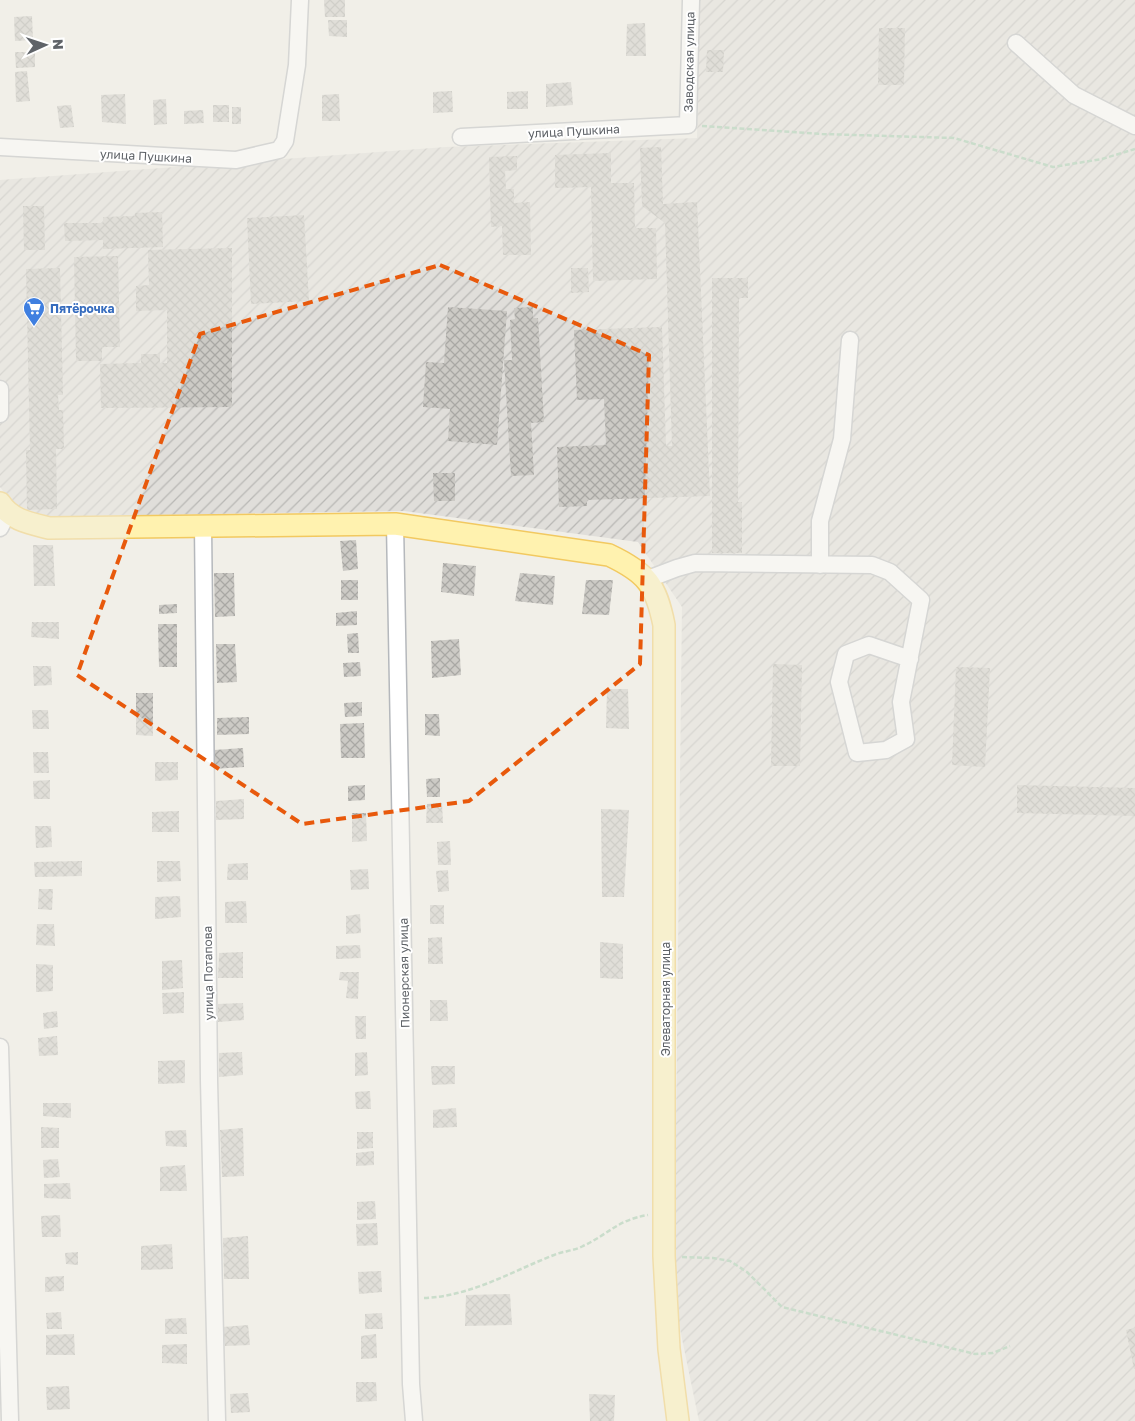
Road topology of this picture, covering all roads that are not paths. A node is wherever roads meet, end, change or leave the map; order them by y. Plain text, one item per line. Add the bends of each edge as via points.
1 (300, 0) edge
2 (690, 0) edge
3 (1016, 43) dead end
4 (688, 125) joint
5 (1135, 126) edge
6 (461, 137) dead end
7 (0, 147) edge
8 (850, 340) dead end
9 (0, 389) edge
10 (0, 414) edge
11 (2, 515) edge
12 (395, 524) junction
13 (202, 525) junction
14 (820, 565) junction
15 (648, 580) junction
16 (910, 659) junction
17 (0, 1047) edge
18 (10, 1421) edge
19 (217, 1421) edge
20 (414, 1421) edge
21 (678, 1421) edge

1 - 7 street, улица Пушкина via 297,65 285,141 279,150 236,160
2 - 4 street, Заводская улица
3 - 5 street via 1074,95
4 - 6 street, улица Пушкина
8 - 14 street via 842,439 820,521
9 - 10 street
11 - 13 main road via 49,528
12 - 13 main road
12 - 15 main road via 609,555 628,564
12 - 20 street, Пионерская улица
13 - 19 street, улица Потапова
14 - 15 street via 696,563
14 - 16 street via 872,566 890,572 921,600
15 - 21 main road, Элеваторная улица via 659,599 664,625 664,1256 669,1349
16 - 16 street via 901,702 906,740 886,750 857,753 839,682 846,654 870,645
17 - 18 street

